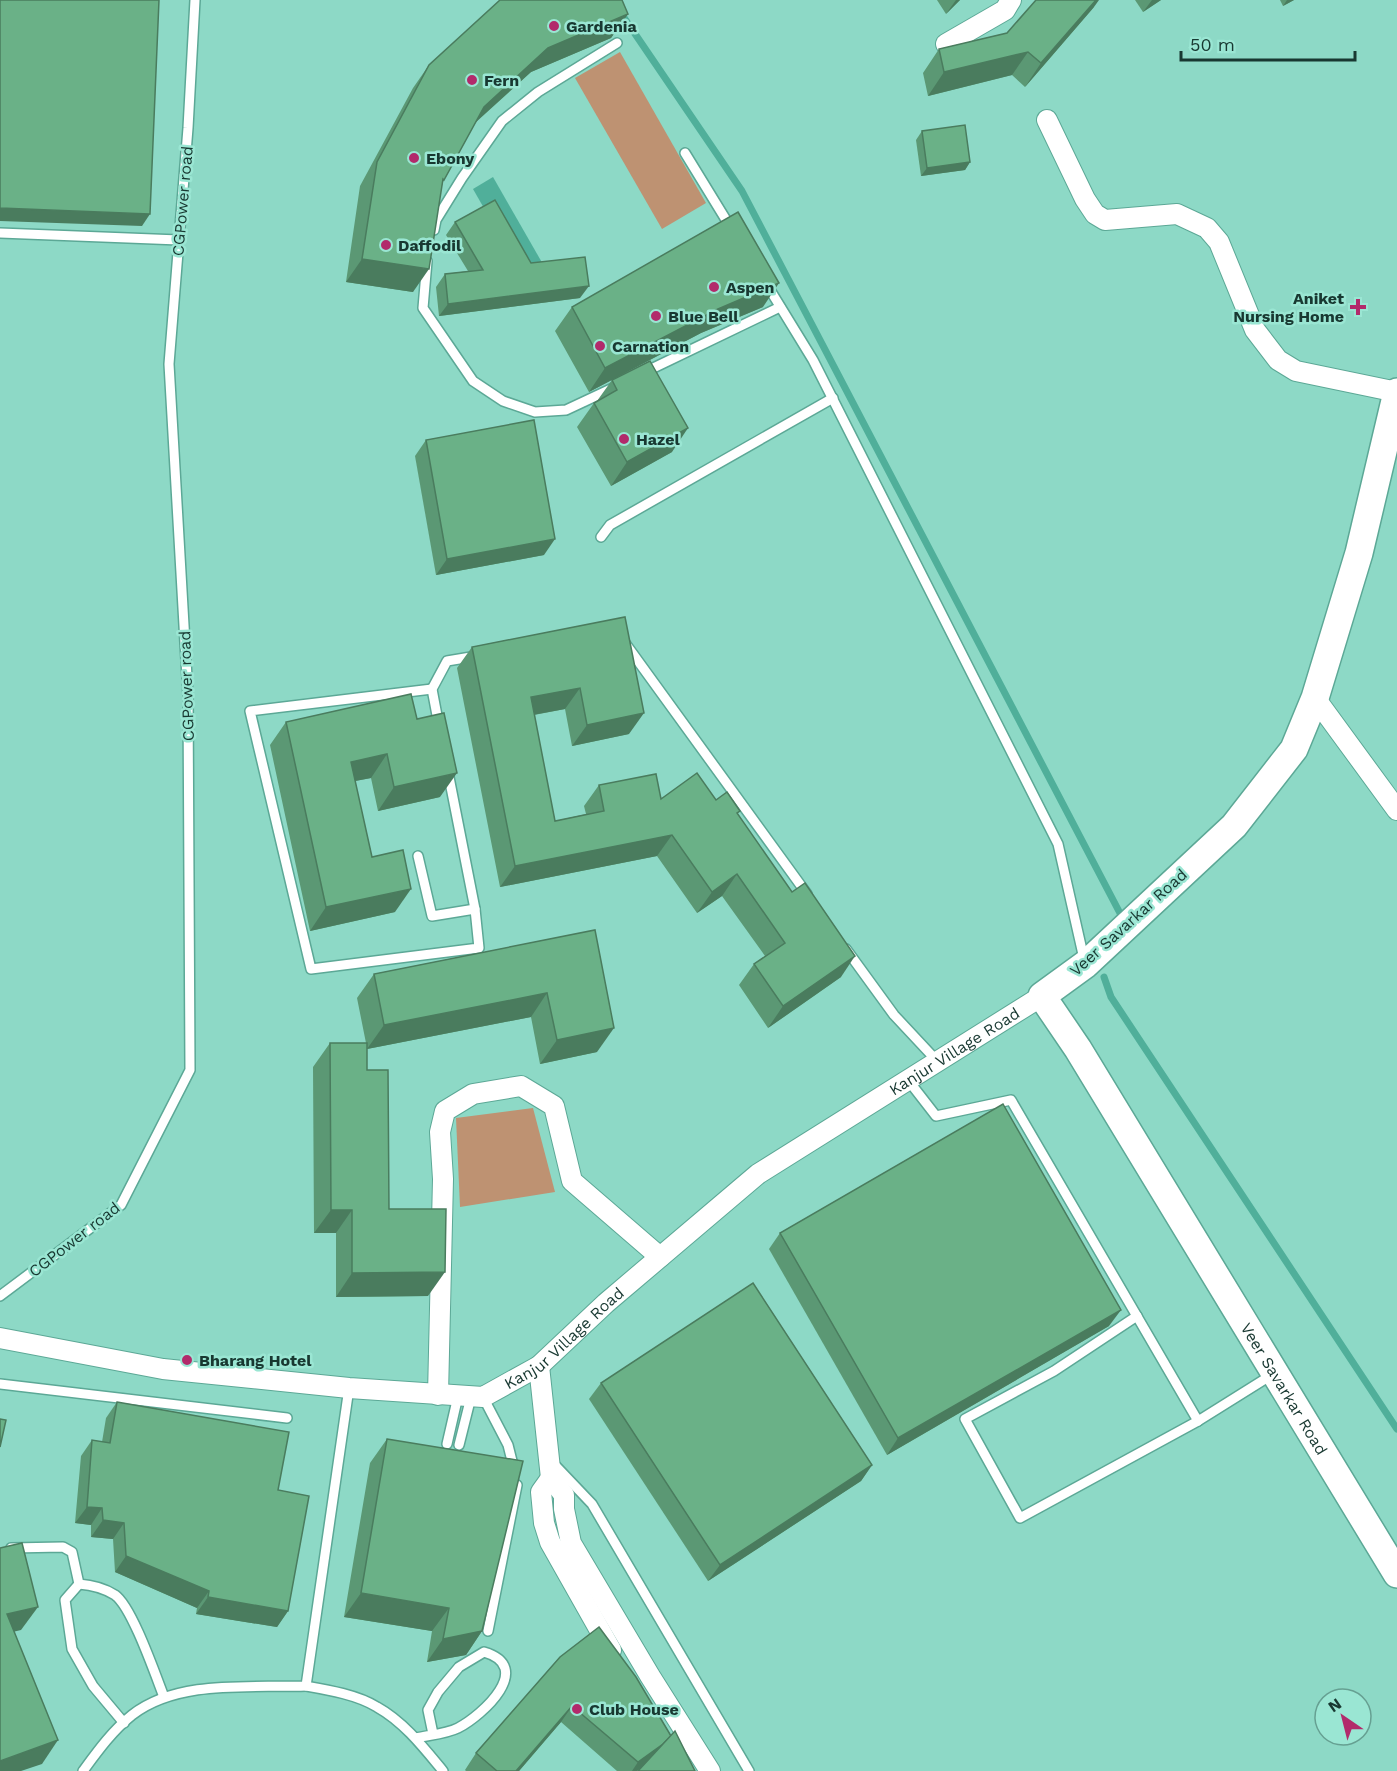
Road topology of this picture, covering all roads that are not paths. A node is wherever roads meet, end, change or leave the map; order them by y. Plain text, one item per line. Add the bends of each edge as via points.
1 (195, 0) edge
2 (1011, 0) edge
3 (617, 43) edge
4 (946, 44) dead end
5 (1047, 120) dead end
6 (685, 153) dead end
7 (0, 233) edge
8 (738, 239) edge
9 (179, 240) junction
10 (431, 243) edge
11 (429, 255) edge
12 (762, 278) edge
13 (780, 307) junction
14 (641, 374) edge
15 (620, 384) edge
16 (1397, 392) edge
17 (833, 398) junction
18 (601, 537) dead end
19 (622, 638) edge
20 (492, 653) edge
21 (432, 688) junction
22 (1315, 698) junction
23 (441, 735) edge
24 (445, 758) edge
25 (1396, 806) edge
26 (418, 856) dead end
27 (810, 899) edge
28 (475, 909) junction
29 (838, 938) edge
30 (1086, 964) junction
31 (1046, 1003) junction
32 (937, 1062) junction
33 (908, 1080) junction
34 (660, 1257) junction
35 (0, 1296) edge
36 (1137, 1316) junction
37 (0, 1338) edge
38 (539, 1366) junction
39 (1275, 1373) junction
40 (0, 1384) edge
41 (349, 1388) junction
42 (438, 1395) junction
43 (471, 1397) junction
44 (287, 1418) dead end
45 (1198, 1421) junction
46 (447, 1444) dead end
47 (459, 1445) dead end
48 (550, 1469) junction
49 (6, 1548) edge
50 (1397, 1574) edge
51 (79, 1584) junction
52 (488, 1631) edge
53 (635, 1676) junction
54 (306, 1686) junction
55 (164, 1696) junction
56 (124, 1723) junction
57 (433, 1734) junction
58 (416, 1738) junction
59 (83, 1771) edge
60 (443, 1771) edge
61 (710, 1771) edge
62 (749, 1771) edge

1 - 9 lane, CGPower road
2 - 4 street via 1005,9
3 - 10 lane via 538,92 502,121 436,220
5 - 16 street via 1095,214 1105,220 1177,214 1207,228 1219,242 1255,330 1278,360 1296,371
6 - 8 lane
7 - 9 lane
9 - 35 lane, CGPower road via 169,364 188,695 190,1070 121,1205
11 - 15 lane via 423,308 473,381 503,400 535,412 567,410
12 - 13 lane
13 - 14 lane
13 - 17 lane
16 - 22 street, Veer Savarkar Road via 1359,553
17 - 18 lane via 610,525
17 - 30 lane via 1058,844
19 - 27 lane
20 - 21 lane via 447,661
21 - 23 lane
21 - 28 lane via 250,711 311,969 479,948
22 - 25 street
22 - 30 street, Veer Savarkar Road via 1294,749 1234,826
24 - 28 lane
26 - 28 lane via 432,916
29 - 32 lane via 894,1015
30 - 31 street, Veer Savarkar Road
31 - 32 street, Kanjur Village Road
31 - 39 street, Veer Savarkar Road via 1073,1040
32 - 33 street, Kanjur Village Road
33 - 34 street, Kanjur Village Road via 759,1174
33 - 36 lane via 936,1116 1011,1100
34 - 38 street, Kanjur Village Road
34 - 42 street via 572,1181 554,1106 520,1086 473,1094 445,1111 440,1132 443,1179
36 - 45 lane
36 - 45 lane via 1054,1371 965,1419 1020,1518
37 - 41 street via 163,1369
38 - 43 street, Kanjur Village Road
38 - 48 street
39 - 45 lane
39 - 50 street, Veer Savarkar Road
40 - 44 lane
41 - 42 street
41 - 54 lane
42 - 43 street
43 - 46 lane
43 - 47 lane
43 - 52 lane via 508,1445 518,1483
48 - 53 street via 564,1495 571,1543
48 - 53 street via 541,1492 550,1542
48 - 62 lane via 592,1504
49 - 51 lane via 63,1547 72,1552
51 - 55 lane via 95,1586 116,1596 126,1608
51 - 56 lane via 64,1600 72,1649 93,1686
53 - 61 street
54 - 55 lane via 227,1686
54 - 58 lane via 333,1690 377,1706
55 - 56 lane
56 - 59 lane
57 - 57 lane via 457,1729 487,1709 505,1684 504,1667 496,1656 484,1652 459,1666 428,1710
57 - 58 lane
58 - 60 lane

